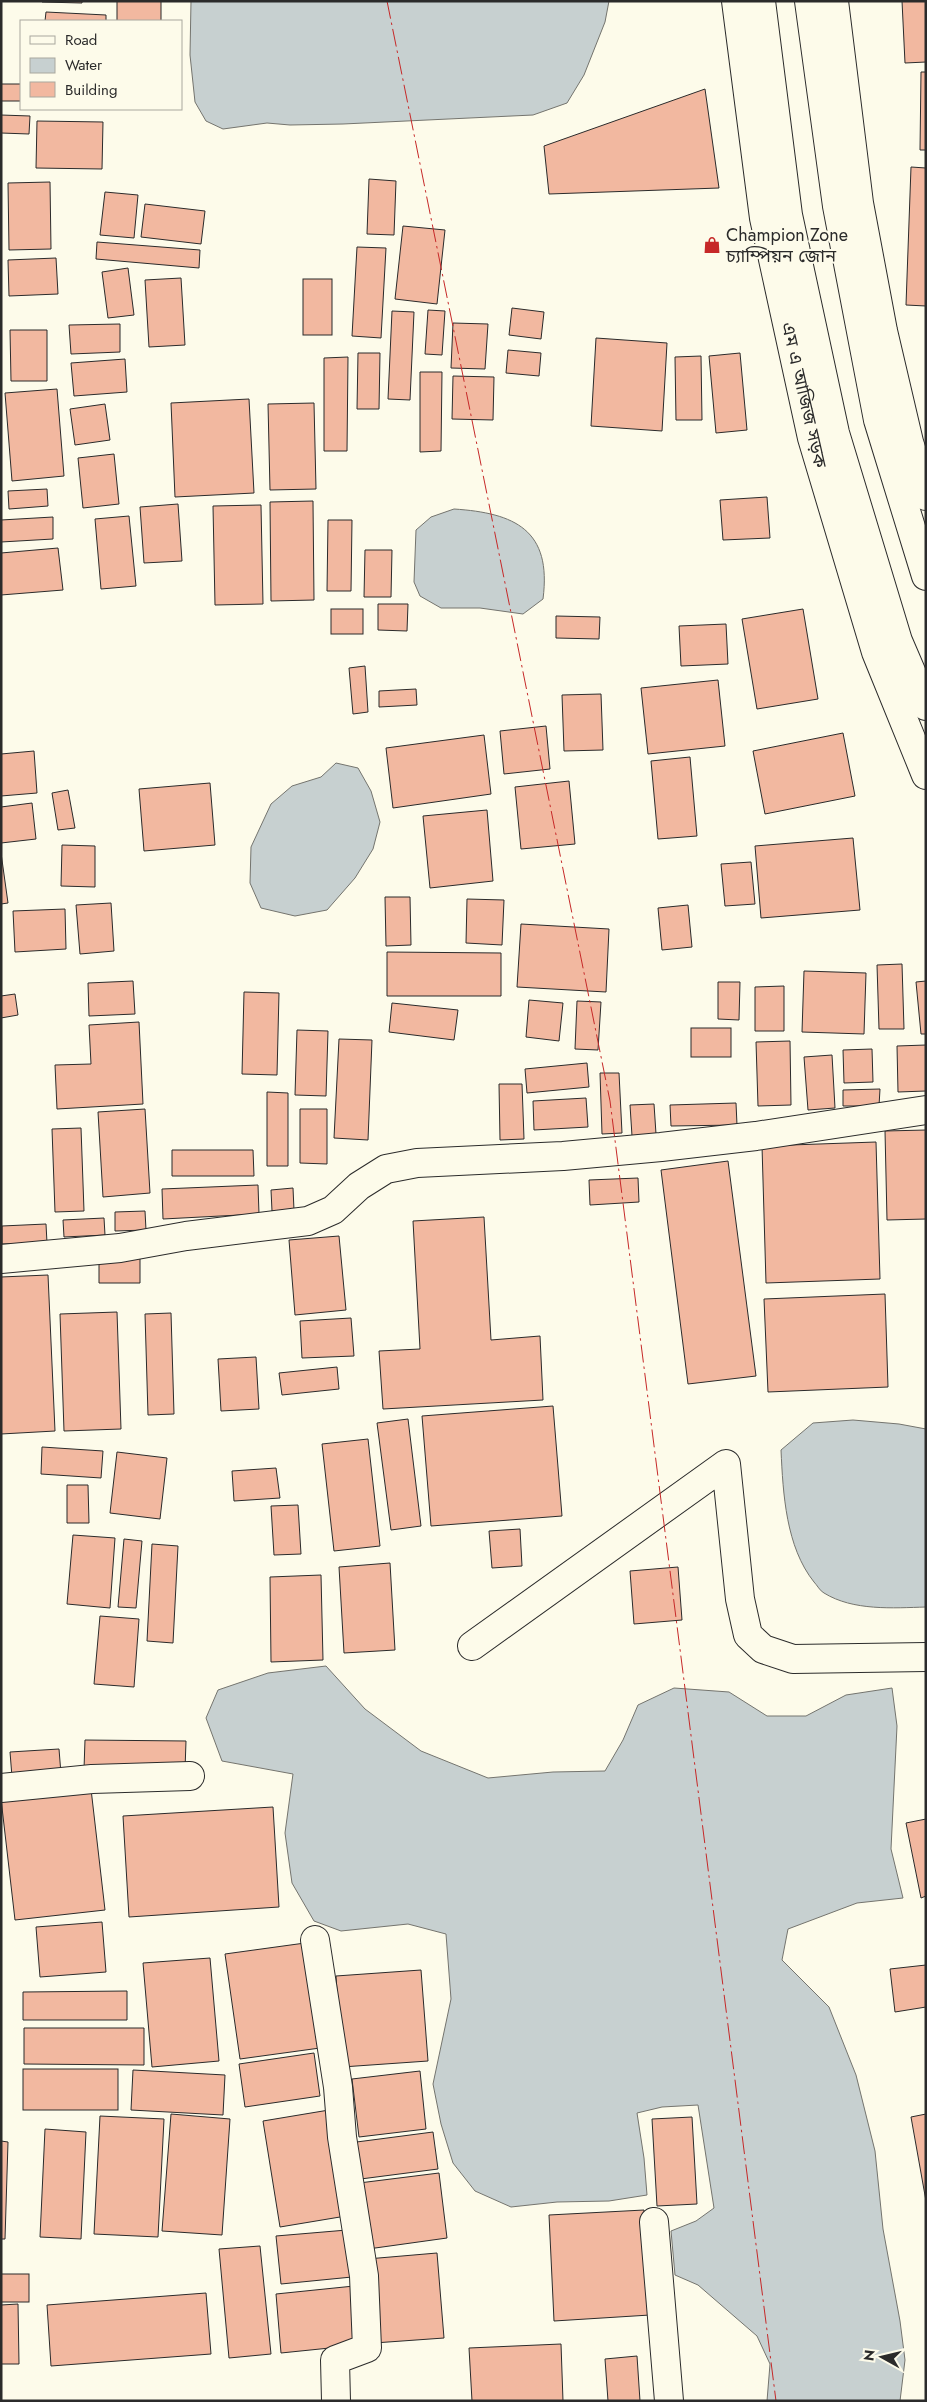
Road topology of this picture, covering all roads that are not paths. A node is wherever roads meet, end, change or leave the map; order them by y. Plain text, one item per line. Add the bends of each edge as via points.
1 (736, 1) edge
2 (761, 1) edge
3 (809, 1) edge
4 (834, 1) edge
5 (926, 496) edge
6 (926, 576) edge
7 (926, 706) edge
8 (926, 775) edge
9 (926, 1110) edge
10 (1, 1259) edge
11 (472, 1646) dead end
12 (926, 1657) edge
13 (190, 1776) dead end
14 (1, 1788) edge
15 (316, 1940) dead end
16 (654, 2222) dead end
17 (336, 2401) edge
18 (669, 2401) edge

1 - 8 main road, এম এ আজিজ সড়ক via 764,218 812,438 876,652
2 - 7 main road via 788,215 835,433 898,641
3 - 6 main road via 837,206 878,420
4 - 5 main road via 859,203 883,331 909,442
9 - 10 main road via 661,1148 417,1163 386,1169 359,1186 333,1210 308,1221 120,1248
11 - 12 main road via 726,1464 740,1600 748,1634 763,1649 793,1659
13 - 14 main road via 92,1779
15 - 17 main road via 364,2276 367,2339 367,2348 335,2360
16 - 18 main road

